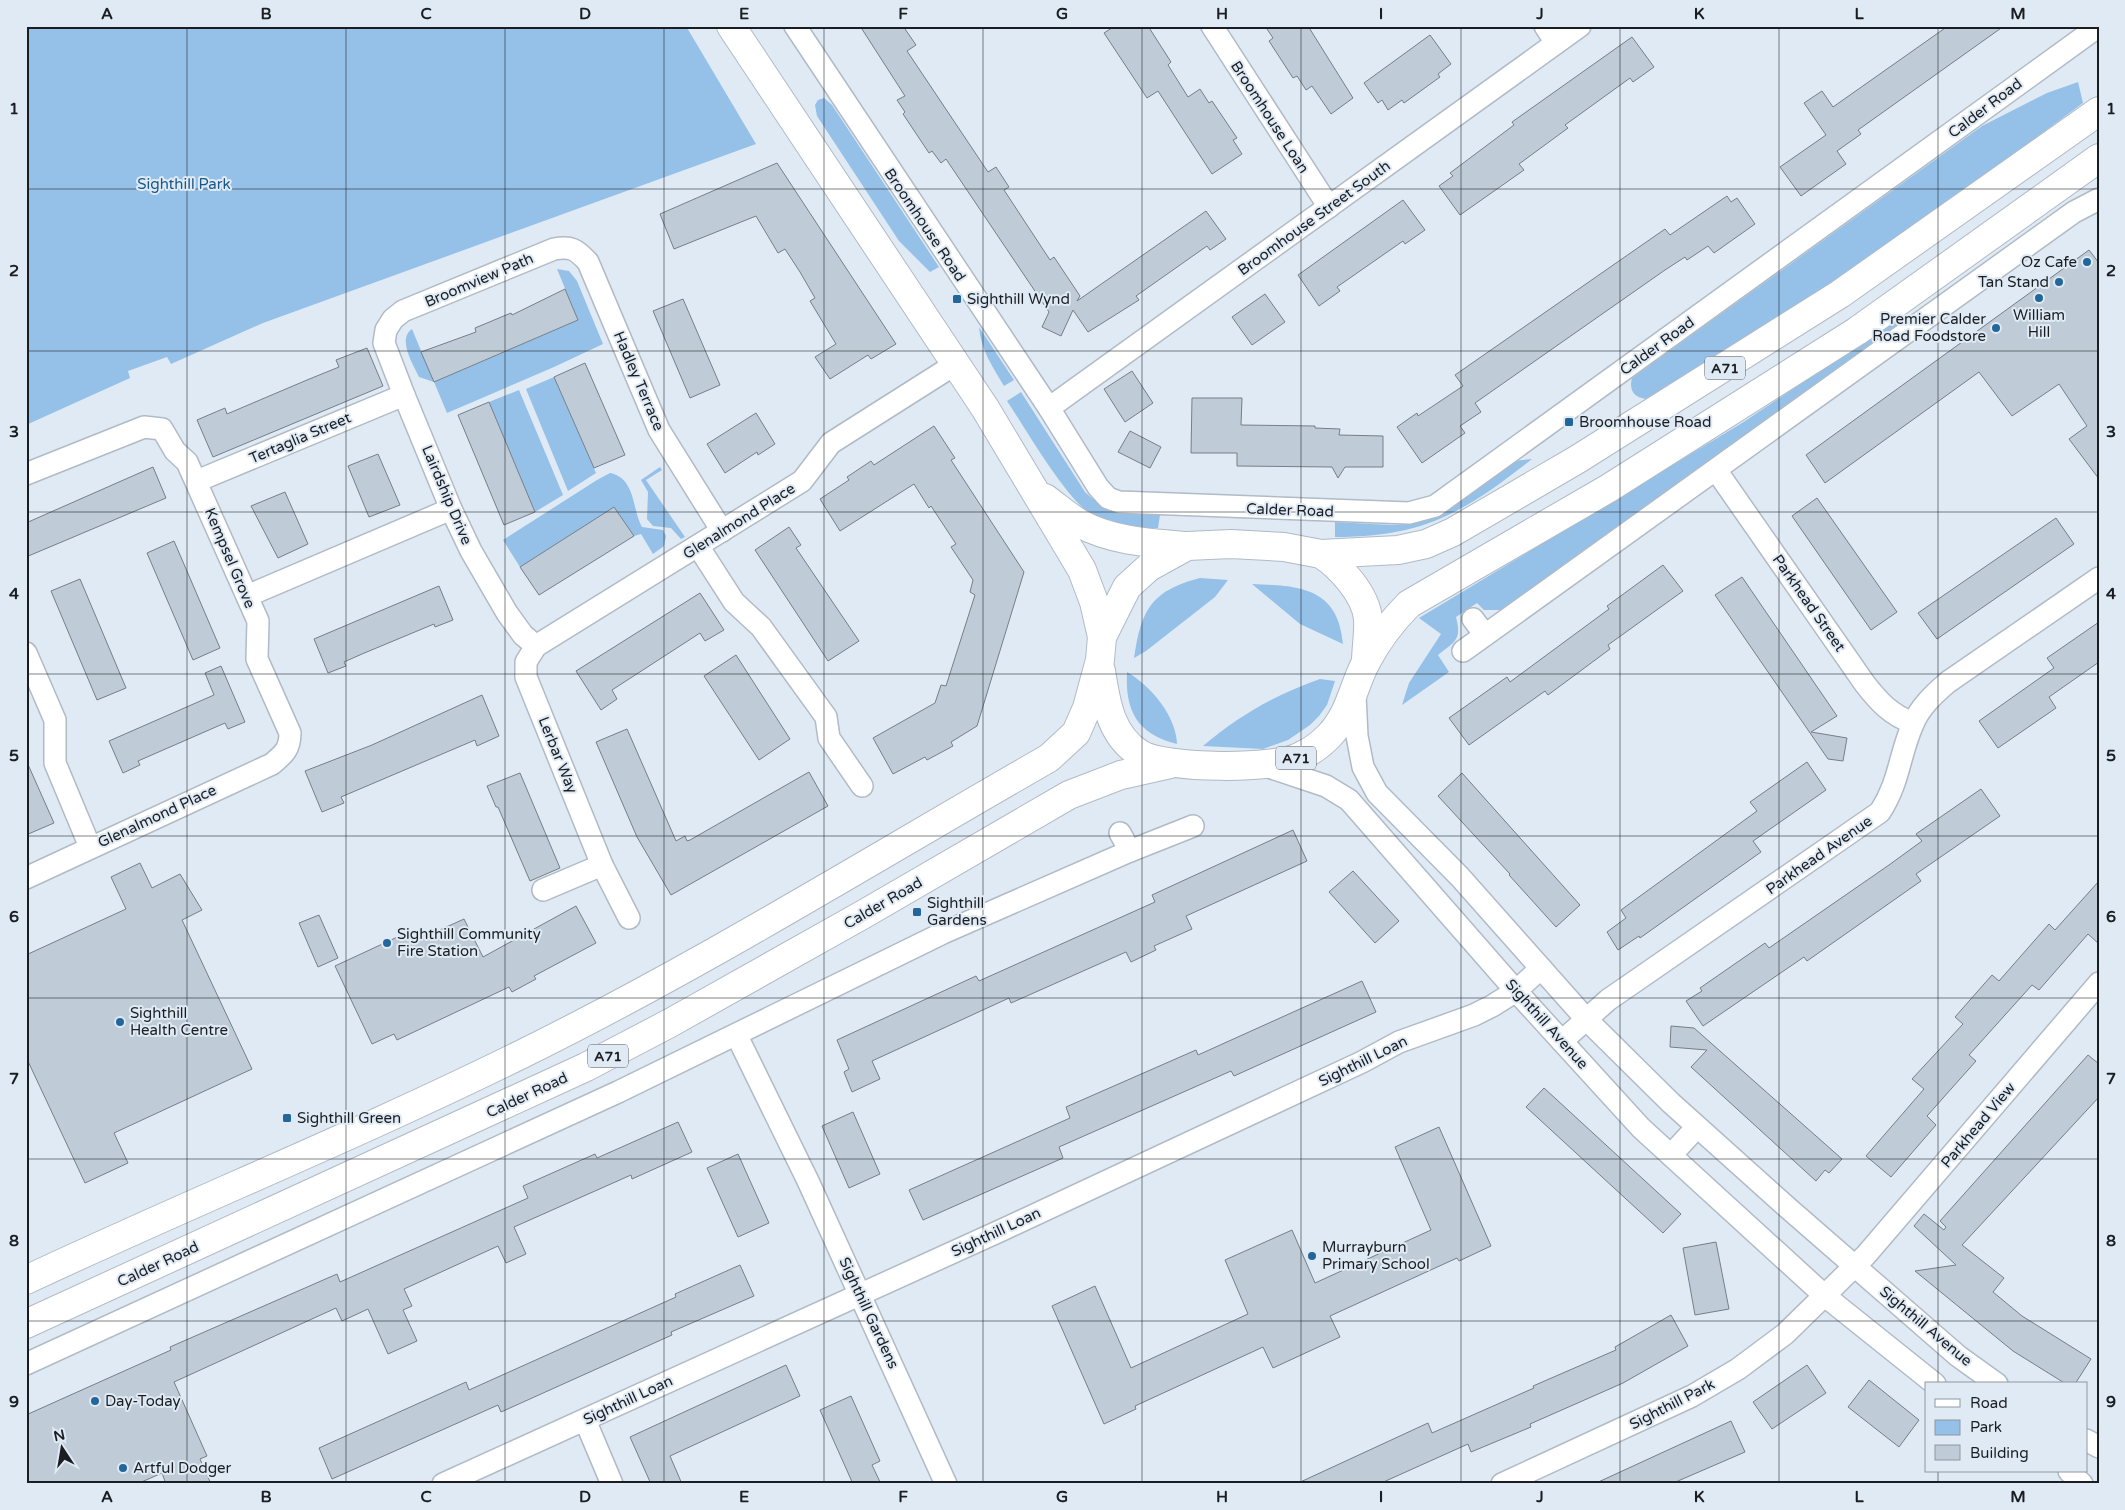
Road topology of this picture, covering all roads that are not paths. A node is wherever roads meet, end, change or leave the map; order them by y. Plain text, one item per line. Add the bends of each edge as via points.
1 (731, 26) edge
2 (795, 26) edge
3 (1212, 26) edge
4 (1580, 26) edge
5 (2099, 26) edge
6 (1550, 35) edge
7 (2099, 112) edge
8 (2099, 158) edge
9 (2099, 199) edge
10 (1329, 207) junction
11 (580, 253) joint
12 (386, 330) joint
13 (954, 364) junction
14 (404, 395) junction
15 (1049, 408) junction
16 (1716, 470) junction
17 (26, 474) edge
18 (197, 481) junction
19 (1036, 492) junction
20 (1165, 505) joint
21 (451, 509) junction
22 (722, 531) junction
23 (698, 546) junction
24 (1188, 546) junction
25 (1321, 554) junction
26 (2099, 578) edge
27 (247, 596) junction
28 (536, 646) junction
29 (1101, 648) junction
30 (1463, 650) dead end
31 (26, 653) edge
32 (1366, 662) junction
33 (1355, 695) junction
34 (1913, 723) junction
35 (286, 752) joint
36 (1174, 763) junction
37 (1265, 766) junction
38 (862, 786) dead end
39 (1193, 826) dead end
40 (90, 847) junction
41 (602, 865) junction
42 (26, 878) edge
43 (542, 890) dead end
44 (629, 918) dead end
45 (1541, 968) junction
46 (2099, 983) edge
47 (1516, 991) junction
48 (1587, 1020) junction
49 (737, 1036) junction
50 (1562, 1042) junction
51 (1697, 1127) junction
52 (1671, 1156) junction
53 (1856, 1266) junction
54 (33, 1273) edge
55 (860, 1293) junction
56 (1825, 1296) junction
57 (26, 1324) edge
58 (26, 1364) edge
59 (1932, 1382) edge
60 (1994, 1382) edge
61 (585, 1420) junction
62 (2088, 1441) edge
63 (2099, 1448) edge
64 (2070, 1472) edge
65 (444, 1484) edge
66 (612, 1484) edge
67 (946, 1484) edge
68 (1502, 1484) edge
69 (2082, 1484) edge

1 - 13 main road
2 - 15 street, Broomhouse Road
3 - 10 street, Broomhouse Loan
4 - 6 street, Broomhouse Street South
5 - 20 street, Calder Road via 1435,506 1409,513
6 - 10 street, Broomhouse Street South
7 - 25 main road, Calder Road / A71 via 1840,294 1586,454 1453,532 1426,544 1398,550
8 - 32 main road, Calder Road / A71 via 1856,331 1608,488 1409,604 1395,618
9 - 16 street via 2074,212
10 - 15 street, Broomhouse Street South
11 - 12 street, Broomview Path via 567,247 554,249 403,311
11 - 22 street, Hadley Terrace via 588,262 659,430
12 - 14 street, Lairdship Drive via 384,342
13 - 19 main road
13 - 22 street, Glenalmond Place via 831,444 802,481
14 - 18 street, Tertaglia Street
14 - 21 street, Lairdship Drive
15 - 20 street, Broomhouse Road via 1108,498 1120,502
16 - 30 street via 1479,627
16 - 34 street, Parkhead Street via 1871,691 1882,705
17 - 18 street, Kempsel Grove via 144,427 162,430 175,451 187,462
18 - 27 street, Kempsel Grove
19 - 24 main road via 1078,523 1103,534
19 - 29 main road via 1082,570 1094,602
21 - 27 street
21 - 28 street, Lairdship Drive via 471,551 508,613 523,635
22 - 23 street, Glenalmond Place
23 - 28 street, Glenalmond Place
23 - 38 street via 734,602 761,627 826,717 829,738
24 - 25 main road, Calder Road / A71 via 1284,547
24 - 29 main road, Calder Road / A71 via 1149,567 1127,587
25 - 32 main road, Calder Road / A71 via 1337,564 1355,587 1368,617
26 - 34 street, Parkhead Avenue via 1948,682 1928,700
27 - 35 street, Kempsel Grove via 258,621 257,659 290,733
28 - 41 street, Lerbar Way via 526,662 526,677
29 - 36 main road, Calder Road / A71 via 1107,710 1120,734 1141,754
29 - 54 main road, Calder Road / A71 via 1087,708 1076,733 1041,763 729,942 555,1037 334,1143
31 - 40 street via 55,720 55,763
32 - 33 main road, Calder Road / A71
33 - 37 main road, Calder Road / A71 via 1328,737 1301,757
33 - 45 street, Sighthill Avenue via 1357,736 1363,767 1377,793 1460,877
34 - 48 street, Parkhead Avenue via 1898,779 1880,812 1608,1000
35 - 40 street, Glenalmond Place via 272,764
36 - 37 main road, Calder Road / A71
36 - 57 main road, Calder Road / A71 via 1121,775 1069,795 839,928 586,1067
37 - 47 street, Sighthill Avenue via 1326,786 1349,800
39 - 49 street via 1125,842
40 - 42 street, Glenalmond Place
41 - 43 street
41 - 44 street, Lerbar Way
45 - 47 street, Sighthill Loan
45 - 48 street, Sighthill Avenue
46 - 53 street, Parkhead View
47 - 50 street, Sighthill Avenue
47 - 55 street, Sighthill Loan via 1474,1015 1399,1042 1362,1062
48 - 50 street, Parkhead Avenue
48 - 51 street, Sighthill Avenue
49 - 55 street, Sighthill Gardens
49 - 58 street
50 - 52 street, Sighthill Avenue
51 - 52 street
51 - 53 street, Sighthill Avenue
52 - 56 street, Sighthill Avenue
53 - 56 street
53 - 60 street, Sighthill Avenue via 1958,1356
55 - 61 street, Sighthill Loan
55 - 67 street, Sighthill Gardens
56 - 59 street, Sighthill Avenue
56 - 68 street, Sighthill Park via 1777,1340 1738,1369 1692,1396
61 - 65 street, Sighthill Loan
61 - 66 street
62 - 63 street
64 - 69 street

